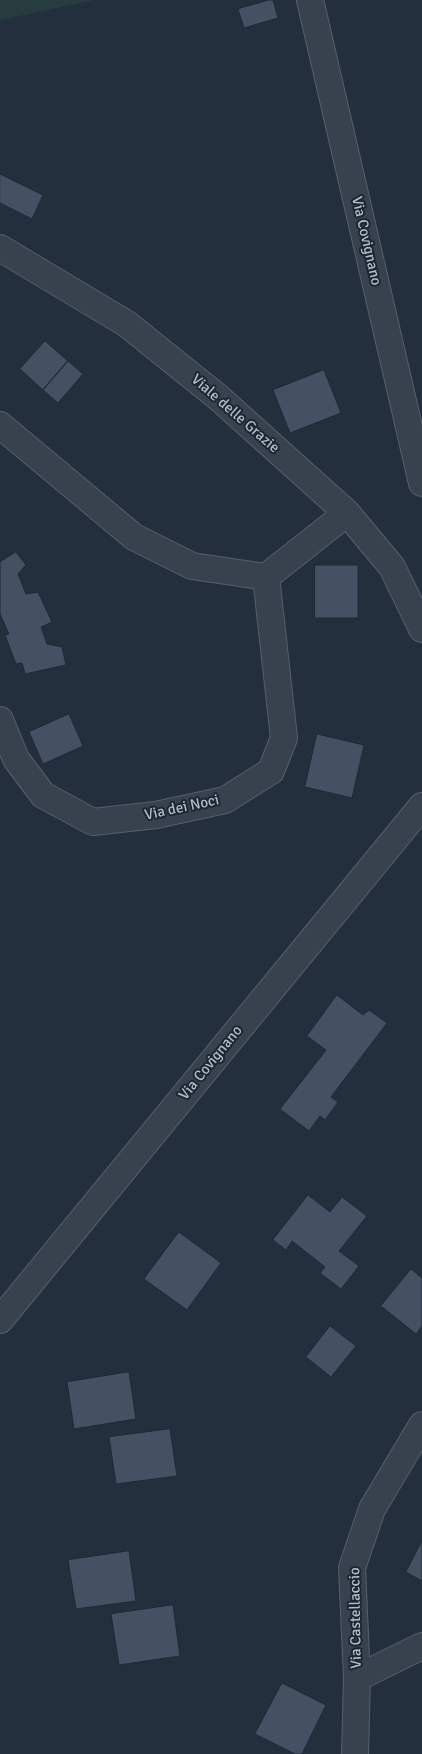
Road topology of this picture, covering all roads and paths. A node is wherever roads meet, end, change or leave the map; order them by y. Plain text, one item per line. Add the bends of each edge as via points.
1 (310, 0) edge
2 (0, 248) edge
3 (0, 425) edge
4 (422, 482) edge
5 (347, 513) junction
6 (266, 577) junction
7 (422, 629) edge
8 (0, 720) edge
9 (422, 806) edge
10 (0, 1320) edge
11 (422, 1424) edge
12 (422, 1646) edge
13 (357, 1678) junction
14 (355, 1754) edge

1 - 4 street, Via Covignano
2 - 5 street, Viale delle Grazie via 127,324 219,398
3 - 6 street via 134,537 192,566
5 - 6 street
5 - 7 street, Viale delle Grazie via 392,567
6 - 8 street, Via dei Noci via 284,738 271,771 225,800 156,816 93,822 43,795 16,759
9 - 10 street, Via Covignano
11 - 13 street, Via Castellaccio via 372,1509 352,1568
12 - 13 street, Via Castellaccio
13 - 14 street, Via Castellaccio

